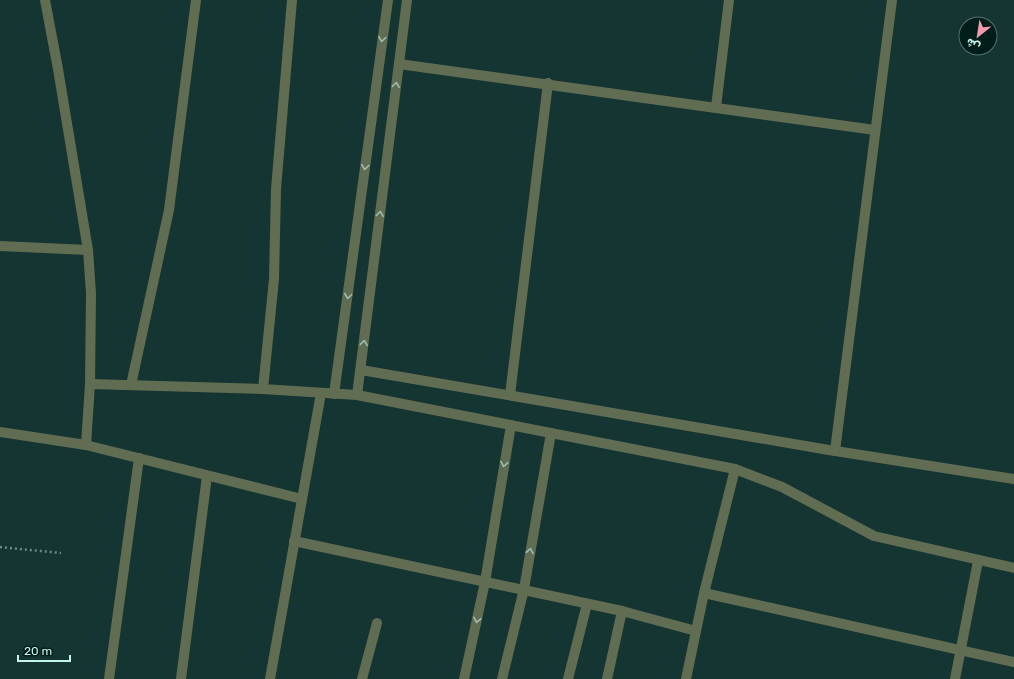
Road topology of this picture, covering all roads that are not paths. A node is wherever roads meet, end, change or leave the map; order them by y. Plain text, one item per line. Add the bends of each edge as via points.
1 (45, 0) edge
2 (196, 0) edge
3 (292, 0) edge
4 (388, 0) edge
5 (407, 0) edge
6 (729, 0) edge
7 (892, 0) edge
8 (399, 64) junction
9 (548, 83) junction
10 (716, 107) junction
11 (876, 130) junction
12 (0, 246) edge
13 (88, 250) junction
14 (361, 370) junction
15 (90, 384) junction
16 (131, 385) junction
17 (263, 389) junction
18 (321, 393) junction
19 (334, 394) junction
20 (510, 395) junction
21 (356, 396) junction
22 (510, 425) junction
23 (0, 432) edge
24 (551, 433) junction
25 (86, 445) junction
26 (835, 451) junction
27 (139, 458) junction
28 (735, 469) junction
29 (207, 476) junction
30 (1014, 479) edge
31 (302, 499) junction
32 (294, 541) junction
33 (978, 561) junction
34 (1014, 568) edge
35 (485, 582) junction
36 (524, 589) junction
37 (704, 593) junction
38 (587, 604) junction
39 (622, 610) junction
40 (377, 623) dead end
41 (696, 631) junction
42 (962, 650) junction
43 (1014, 662) edge
44 (109, 679) edge
45 (181, 679) edge
46 (270, 679) edge
47 (362, 679) edge
48 (464, 679) edge
49 (502, 679) edge
50 (568, 679) edge
51 (607, 679) edge
52 (686, 679) edge
53 (956, 679) edge

1 - 13 street
2 - 16 street via 169,210
3 - 17 street via 276,189 274,279
4 -> 19 street
5 - 8 street
6 - 10 street
7 - 11 street
8 - 9 street
14 -> 8 street
9 - 10 street
9 - 20 street
10 - 11 street
11 - 26 street
12 - 13 street
13 - 15 street via 91,293
14 - 20 street
14 - 21 street
15 - 16 street
15 - 25 street
16 - 17 street
17 - 18 street
18 - 19 street
18 - 31 street
19 - 21 street
20 - 26 street
21 - 22 street
22 - 24 street
22 -> 35 street
23 - 25 street
24 - 28 street
36 -> 24 street
25 - 27 street
26 - 30 street
27 - 29 street
27 - 44 street
28 - 33 street via 789,490 874,536
28 - 37 street
29 - 31 street
29 - 45 street
31 - 32 street
32 - 35 street
32 - 46 street
33 - 34 street
33 - 42 street
35 - 36 street
35 -> 48 street
36 - 38 street
36 - 49 street
37 - 41 street
37 - 42 street
38 - 39 street
38 - 50 street
39 - 41 street
39 - 51 street
40 - 47 street
41 - 52 street
42 - 43 street
42 - 53 street

